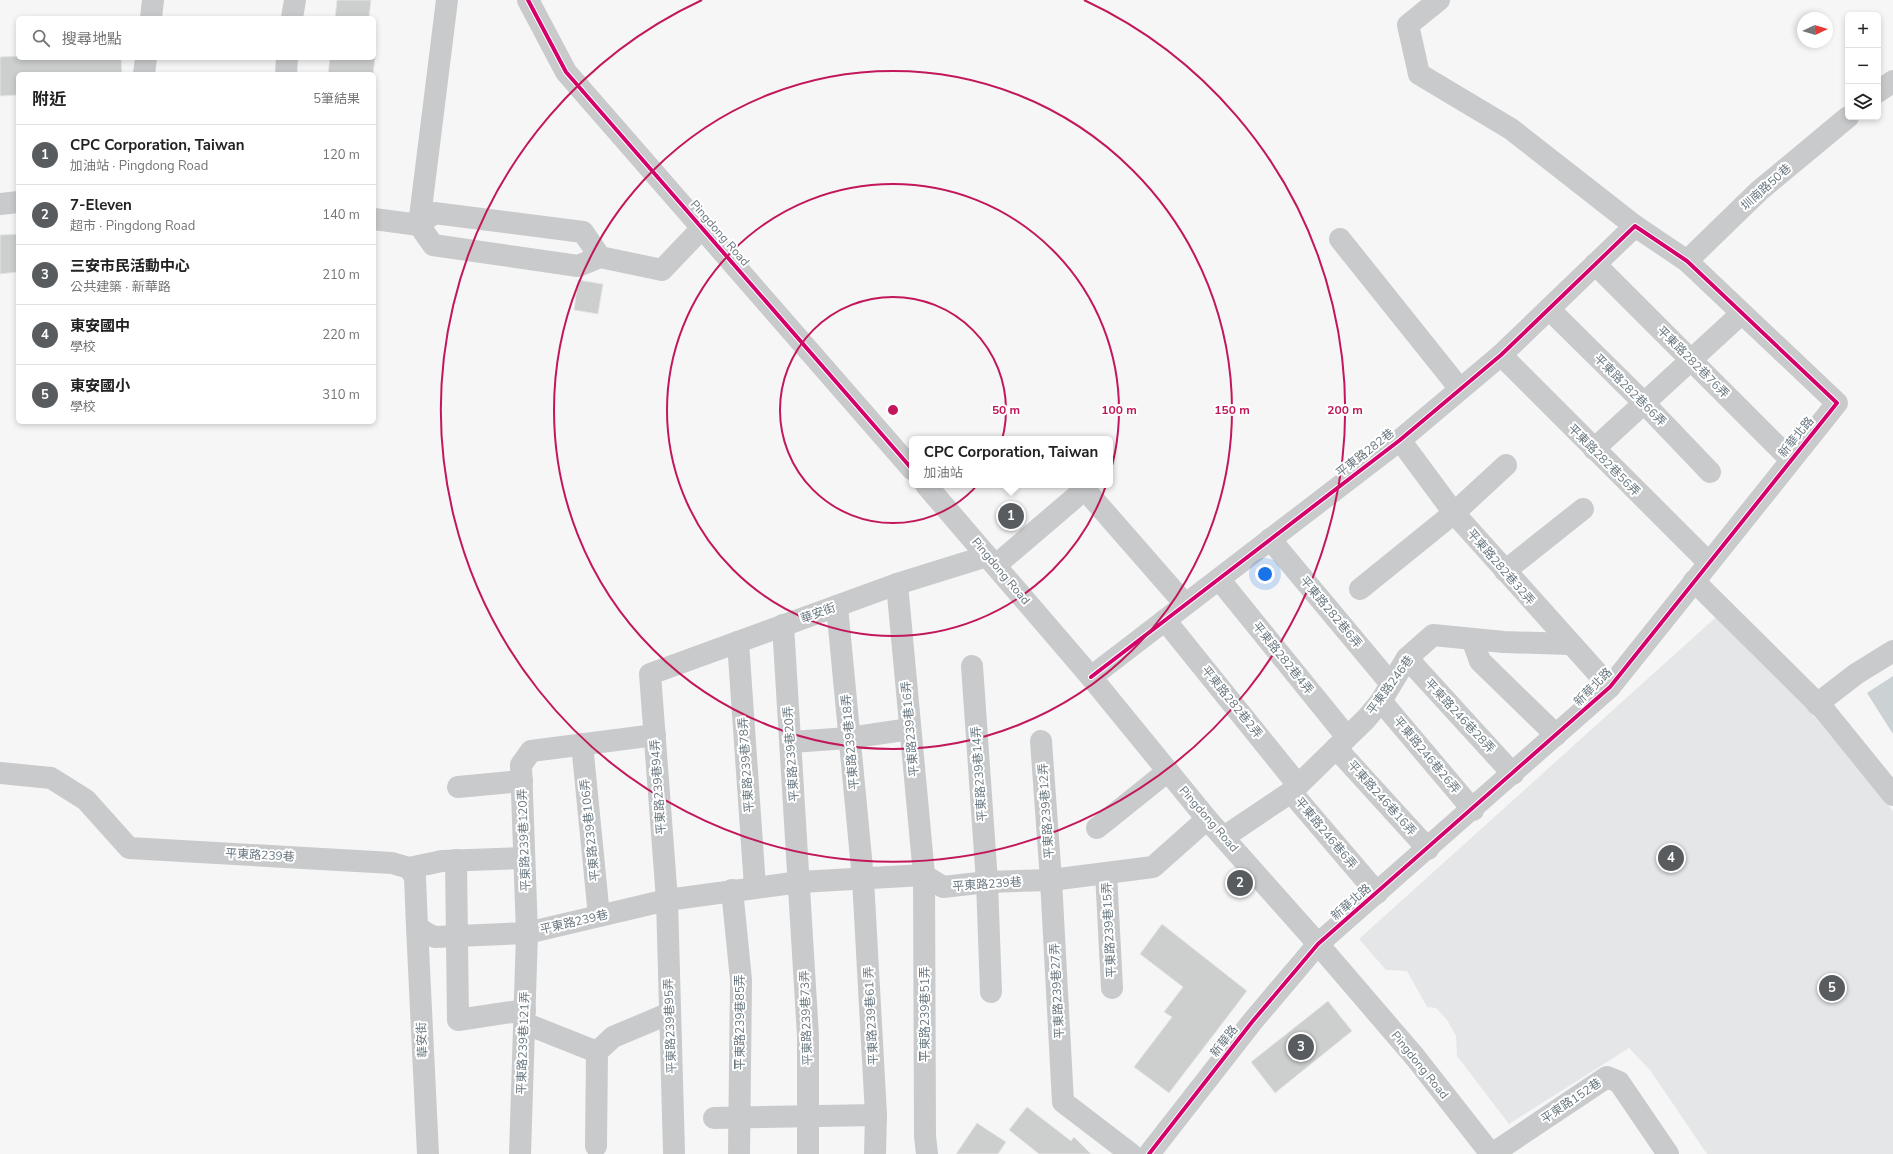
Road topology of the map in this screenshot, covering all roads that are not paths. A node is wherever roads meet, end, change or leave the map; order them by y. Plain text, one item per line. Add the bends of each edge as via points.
1 (153, 0) edge
2 (295, 0) edge
3 (447, 0) edge
4 (528, 0) edge
5 (1440, 0) edge
6 (151, 16) edge
7 (292, 16) edge
8 (146, 60) edge
9 (287, 60) edge
10 (144, 72) edge
11 (286, 72) edge
12 (1893, 81) edge
13 (1881, 90) edge
14 (1845, 119) edge
15 (16, 202) edge
16 (0, 204) edge
17 (376, 219) edge
18 (419, 225) junction
19 (1635, 226) junction
20 (702, 228) junction
21 (1340, 239) dead end
22 (600, 257) junction
23 (1687, 262) junction
24 (1595, 264) junction
25 (1549, 309) junction
26 (1741, 314) junction
27 (1501, 355) junction
28 (1691, 360) junction
29 (1460, 389) junction
30 (1644, 403) junction
31 (1400, 440) junction
32 (1594, 449) junction
33 (1790, 459) junction
34 (909, 465) edge
35 (1506, 465) dead end
36 (1710, 472) dead end
37 (929, 488) edge
38 (1082, 488) edge
39 (1084, 488) edge
40 (1583, 509) dead end
41 (1454, 513) junction
42 (1270, 539) junction
43 (991, 561) junction
44 (1709, 563) junction
45 (1505, 571) junction
46 (1219, 578) junction
47 (1694, 582) junction
48 (897, 584) junction
49 (1360, 589) dead end
50 (1185, 604) junction
51 (837, 606) junction
52 (1165, 620) junction
53 (784, 626) junction
54 (1472, 639) junction
55 (738, 642) junction
56 (1569, 644) junction
57 (1893, 651) edge
58 (1407, 658) junction
59 (972, 666) dead end
60 (650, 674) joint
61 (1090, 677) junction
62 (1610, 688) junction
63 (1386, 692) junction
64 (1817, 704) junction
65 (910, 729) junction
66 (655, 735) junction
67 (1556, 736) junction
68 (849, 738) junction
69 (791, 742) junction
70 (1040, 742) dead end
71 (1342, 743) junction
72 (582, 744) junction
73 (1168, 771) junction
74 (0, 773) edge
75 (1513, 774) junction
76 (522, 781) junction
77 (458, 787) dead end
78 (1295, 789) junction
79 (1893, 795) edge
80 (1473, 810) junction
81 (1208, 819) junction
82 (1097, 828) dead end
83 (1224, 837) junction
84 (1428, 849) junction
85 (524, 858) junction
86 (456, 860) junction
87 (408, 868) junction
88 (1106, 873) junction
89 (924, 875) junction
90 (863, 878) junction
91 (1051, 880) junction
92 (800, 882) junction
93 (987, 882) junction
94 (755, 887) junction
95 (732, 890) junction
96 (1377, 893) junction
97 (666, 900) junction
98 (599, 916) junction
99 (417, 927) junction
100 (527, 933) junction
101 (457, 936) junction
102 (1318, 944) junction
103 (1112, 988) dead end
104 (991, 992) dead end
105 (670, 1012) junction
106 (524, 1017) junction
107 (597, 1052) junction
108 (808, 1115) junction
109 (876, 1115) junction
110 (740, 1117) junction
111 (714, 1118) dead end
112 (596, 1146) dead end
113 (674, 1152) dead end
114 (428, 1154) edge
115 (520, 1154) edge
116 (739, 1154) edge
117 (808, 1154) edge
118 (875, 1154) edge
119 (927, 1154) edge
120 (1130, 1154) edge
121 (1149, 1154) edge
122 (1492, 1154) edge
123 (1668, 1154) edge

1 - 6 street
2 - 7 street
3 - 18 street
4 - 20 street, Pingdong Road via 566,72
5 - 19 street via 1408,25 1419,74 1511,128
8 - 10 street
9 - 11 street
12 - 13 street
14 - 23 street, 圳南路50巷 via 1759,191
15 - 16 street
17 - 18 street
18 - 22 street via 432,245 578,266
18 - 22 street via 434,213 583,232
19 - 23 street
19 - 24 street, 平東路282巷
20 - 22 street via 662,270
20 - 34 street, Pingdong Road
21 - 29 street
23 - 26 street
24 - 25 street, 平東路282巷
24 - 28 street, 平東路282巷76弄
25 - 27 street, 平東路282巷
25 - 30 street, 平東路282巷66弄
26 - 28 street
26 - 33 street, 新華北路 via 1837,403
27 - 29 street, 平東路282巷
27 - 32 street, 平東路282巷56弄
28 - 30 street
28 - 33 street, 平東路282巷76弄
29 - 31 street, 平東路282巷
30 - 32 street
30 - 36 street, 平東路282巷66弄
31 - 41 street, 平東路282巷32弄
31 - 42 street, 平東路282巷
32 - 44 street, 平東路282巷56弄
33 - 44 street, 新華北路
35 - 41 street
37 - 43 street, Pingdong Road
38 - 43 street
39 - 50 street
40 - 45 street
41 - 45 street, 平東路282巷32弄
41 - 49 street
42 - 46 street, 平東路282巷
42 - 63 street, 平東路282巷6弄
43 - 48 street, 華安街
43 - 61 street, Pingdong Road
44 - 47 street, 新華北路
45 - 56 street, 平東路282巷32弄
46 - 50 street, 平東路282巷
46 - 71 street, 平東路282巷4弄
47 - 62 street, 新華北路
47 - 64 street
48 - 51 street, 華安街
48 - 65 street, 平東路239巷16弄
50 - 52 street, 平東路282巷
51 - 53 street, 華安街
51 - 68 street, 平東路239巷18弄
52 - 61 street, 平東路282巷
52 - 78 street, 平東路282巷2弄
53 - 55 street, 華安街
53 - 69 street, 平東路239巷20弄
54 - 56 street, 平東路246巷
54 - 58 street, 平東路246巷 via 1433,635
54 - 67 street via 1480,661
55 - 60 street, 華安街
55 - 94 street, 平東路239巷78弄
56 - 62 street, 平東路282巷32弄
57 - 64 street via 1856,674
58 - 63 street, 平東路246巷
58 - 75 street, 平東路246巷28弄
59 - 93 street, 平東路239巷14弄
60 - 66 street, 平東路239巷94弄
61 - 73 street, Pingdong Road
62 - 67 street, 新華北路
63 - 71 street, 平東路246巷
63 - 80 street, 平東路246巷26弄
64 - 79 street
65 - 68 street
65 - 89 street, 平東路239巷16弄
66 - 72 street
66 - 97 street, 平東路239巷94弄
67 - 75 street, 新華北路
68 - 69 street
68 - 90 street, 平東路239巷18弄
69 - 92 street, 平東路239巷20弄
70 - 91 street, 平東路239巷12弄
71 - 78 street, 平東路246巷
71 - 84 street, 平東路246巷16弄
72 - 76 street, 平東路239巷120弄 via 531,751 521,764
72 - 98 street, 平東路239巷106弄
73 - 81 street, Pingdong Road
73 - 82 street
74 - 87 street, 平東路239巷 via 51,778 86,800 129,848 392,863
75 - 80 street, 新華北路
76 - 77 street
76 - 85 street, 平東路239巷120弄
78 - 83 street, 平東路246巷
78 - 96 street, 平東路246巷6弄
80 - 84 street, 新華北路
81 - 83 street, Pingdong Road
81 - 88 street, 平東路239巷 via 1153,867
83 - 102 street, Pingdong Road
84 - 96 street, 新華北路
85 - 86 street
85 - 100 street, 平東路239巷120弄
86 - 87 street
86 - 101 street
87 - 99 street via 416,877
88 - 91 street, 平東路239巷
88 - 103 street, 平東路239巷15弄
89 - 90 street, 平東路239巷
89 - 93 street, 平東路239巷 via 943,887
89 - 119 street, 平東路239巷51弄
90 - 92 street, 平東路239巷
90 - 109 street, 平東路239巷61 弄
91 - 93 street, 平東路239巷
91 - 120 street, 平東路239巷27弄 via 1062,1102
92 - 94 street, 平東路239巷
92 - 108 street, 平東路239巷73弄 via 808,1036
93 - 104 street, 平東路239巷14弄
94 - 95 street, 平東路239巷
95 - 97 street, 平東路239巷
95 - 110 street, 平東路239巷85弄 via 741,980
96 - 102 street, 新華北路
97 - 98 street, 平東路239巷
97 - 105 street, 平東路239巷95弄
98 - 100 street, 平東路239巷
99 - 101 street, 平東路239巷 via 435,937
99 - 114 street, 華安街
100 - 101 street, 平東路239巷
100 - 106 street, 平東路239巷121弄
101 - 106 street via 458,1020
102 - 121 street, 新華路 via 1252,1022
102 - 122 street, Pingdong Road via 1415,1057
105 - 107 street via 613,1037
105 - 113 street, 平東路239巷95弄
106 - 107 street
106 - 115 street, 平東路239巷121弄
107 - 112 street
108 - 109 street
108 - 110 street
108 - 117 street, 平東路239巷73弄
109 - 118 street, 平東路239巷61 弄
110 - 111 street
110 - 116 street, 平東路239巷85弄
122 - 123 street, 平東路152巷 via 1607,1077 1619,1082

